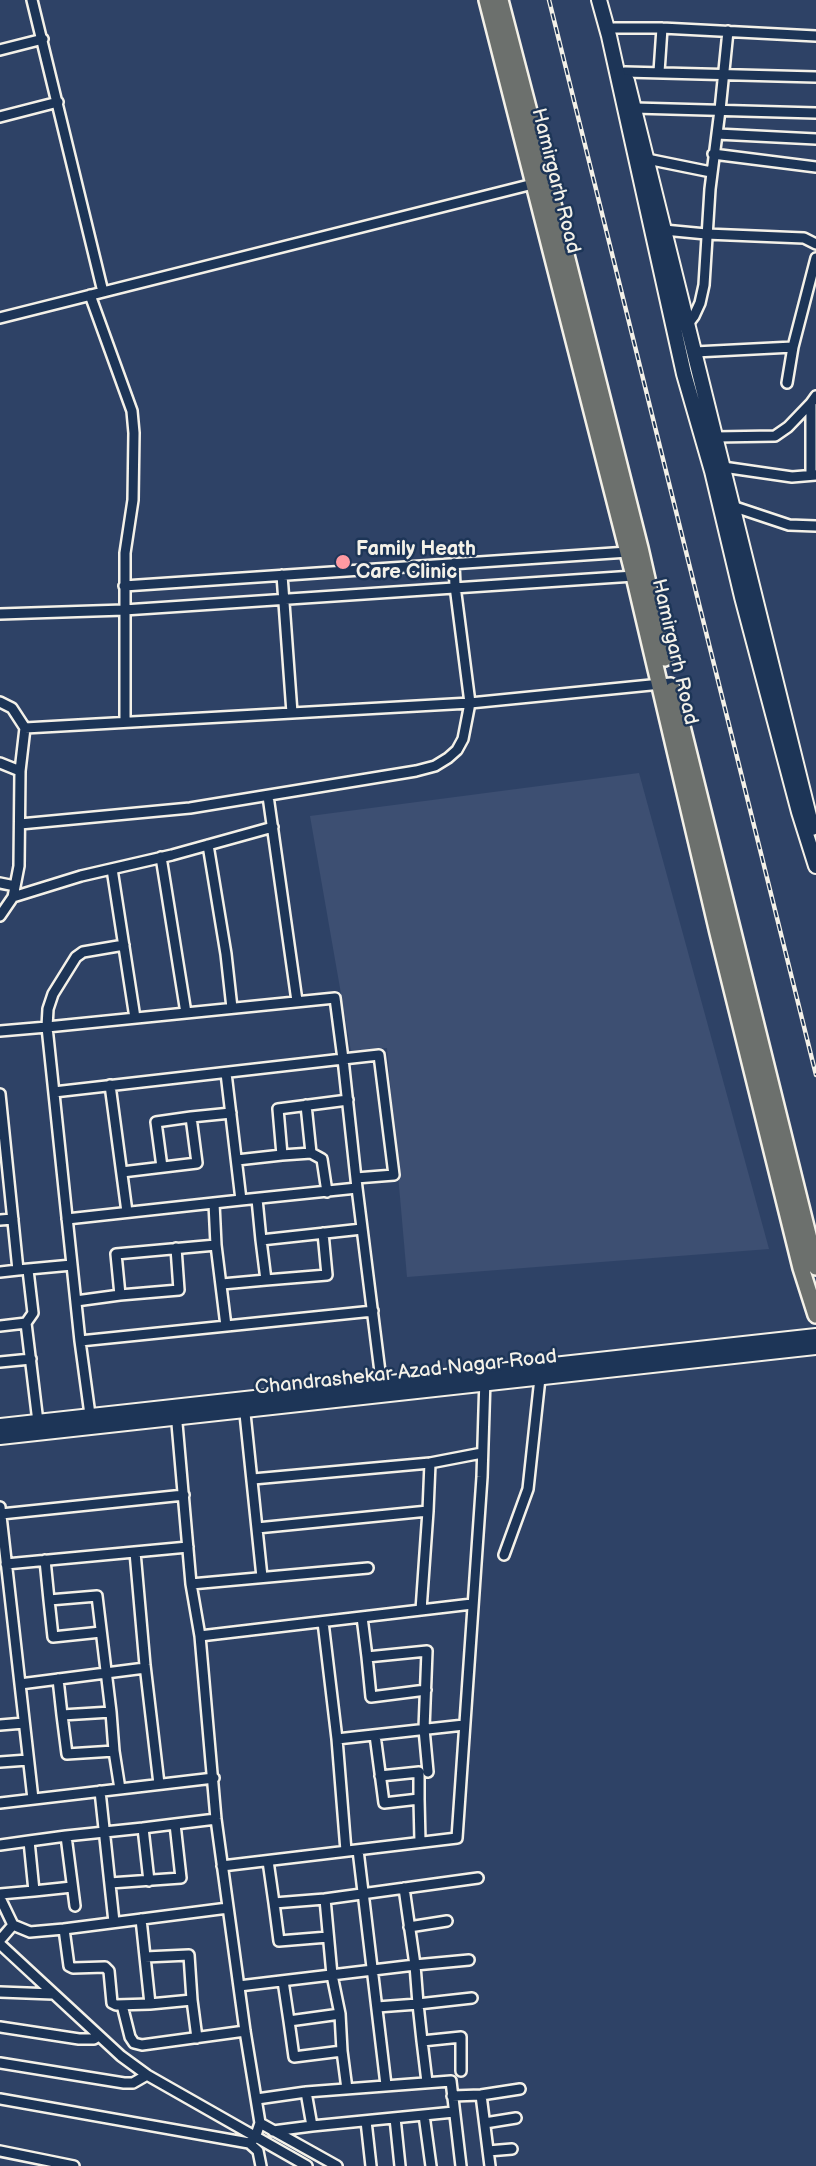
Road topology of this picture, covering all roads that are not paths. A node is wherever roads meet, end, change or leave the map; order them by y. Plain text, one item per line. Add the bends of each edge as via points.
1 (32, 0) edge
2 (487, 0) edge
3 (500, 0) edge
4 (598, 0) edge
5 (608, 0) edge
6 (614, 28) junction
7 (662, 28) junction
8 (728, 31) junction
9 (816, 36) edge
10 (43, 39) junction
11 (0, 50) edge
12 (625, 72) junction
13 (659, 72) junction
14 (723, 74) junction
15 (816, 77) edge
16 (58, 102) junction
17 (634, 108) junction
18 (720, 110) junction
19 (816, 113) edge
20 (0, 117) edge
21 (717, 134) junction
22 (816, 139) edge
23 (713, 154) junction
24 (647, 159) junction
25 (816, 167) edge
26 (711, 172) junction
27 (533, 183) junction
28 (664, 230) junction
29 (706, 234) junction
30 (816, 244) edge
31 (816, 258) edge
32 (103, 292) junction
33 (90, 295) junction
34 (0, 318) edge
35 (687, 324) junction
36 (793, 348) junction
37 (695, 352) junction
38 (787, 383) dead end
39 (814, 399) edge
40 (716, 437) junction
41 (723, 467) junction
42 (813, 475) edge
43 (726, 504) junction
44 (816, 526) edge
45 (628, 552) junction
46 (454, 563) junction
47 (282, 575) junction
48 (634, 576) junction
49 (124, 586) junction
50 (455, 586) junction
51 (285, 599) junction
52 (124, 610) junction
53 (0, 614) edge
54 (666, 684) junction
55 (0, 702) edge
56 (470, 703) junction
57 (292, 713) junction
58 (125, 722) junction
59 (25, 728) junction
60 (0, 763) edge
61 (20, 771) junction
62 (268, 796) junction
63 (20, 824) junction
64 (273, 827) junction
65 (816, 843) edge
66 (208, 845) junction
67 (161, 857) junction
68 (816, 866) edge
69 (112, 869) junction
70 (0, 883) edge
71 (15, 886) junction
72 (13, 897) junction
73 (0, 916) edge
74 (124, 945) junction
75 (297, 1001) junction
76 (232, 1008) junction
77 (186, 1013) junction
78 (135, 1018) junction
79 (47, 1027) junction
80 (0, 1031) edge
81 (343, 1059) junction
82 (226, 1072) junction
83 (110, 1085) junction
84 (54, 1092) junction
85 (0, 1094) edge
86 (348, 1100) junction
87 (306, 1106) junction
88 (231, 1113) junction
89 (191, 1117) junction
90 (311, 1153) junction
91 (282, 1155) junction
92 (237, 1160) junction
93 (162, 1167) junction
94 (122, 1172) junction
95 (357, 1183) junction
96 (327, 1192) junction
97 (257, 1199) junction
98 (242, 1200) junction
99 (214, 1203) junction
100 (127, 1212) junction
101 (13, 1219) junction
102 (67, 1219) junction
103 (0, 1220) edge
104 (362, 1229) junction
105 (323, 1233) junction
106 (261, 1240) junction
107 (216, 1245) junction
108 (176, 1248) junction
109 (816, 1264) edge
110 (72, 1265) junction
111 (23, 1270) junction
112 (0, 1272) edge
113 (266, 1280) junction
114 (222, 1284) junction
115 (120, 1295) junction
116 (76, 1301) junction
117 (373, 1311) junction
118 (816, 1314) edge
119 (26, 1323) junction
120 (0, 1326) edge
121 (225, 1326) junction
122 (816, 1335) edge
123 (80, 1341) junction
124 (816, 1347) edge
125 (31, 1359) junction
126 (0, 1362) edge
127 (485, 1378) junction
128 (540, 1378) junction
129 (382, 1390) junction
130 (244, 1405) junction
131 (176, 1412) junction
132 (91, 1421) junction
133 (38, 1422) junction
134 (0, 1426) edge
135 (0, 1437) edge
136 (482, 1454) junction
137 (430, 1463) junction
138 (253, 1479) junction
139 (184, 1495) junction
140 (0, 1508) edge
141 (428, 1511) junction
142 (1, 1514) edge
143 (258, 1528) junction
144 (188, 1547) junction
145 (135, 1552) junction
146 (504, 1555) dead end
147 (45, 1560) junction
148 (6, 1564) junction
149 (368, 1568) dead end
150 (262, 1577) junction
151 (191, 1584) junction
152 (5, 1600) edge
153 (49, 1600) junction
154 (472, 1604) junction
155 (422, 1610) junction
156 (362, 1617) junction
157 (323, 1622) junction
158 (101, 1632) junction
159 (200, 1636) junction
160 (367, 1657) junction
161 (145, 1668) junction
162 (106, 1672) junction
163 (58, 1679) junction
164 (20, 1684) junction
165 (426, 1690) junction
166 (111, 1712) junction
167 (62, 1715) junction
168 (24, 1724) junction
169 (0, 1725) edge
170 (464, 1725) junction
171 (424, 1729) junction
172 (375, 1735) junction
173 (336, 1739) junction
174 (114, 1751) junction
175 (28, 1760) junction
176 (0, 1762) edge
177 (428, 1772) dead end
178 (380, 1776) junction
179 (214, 1778) junction
180 (159, 1784) junction
181 (120, 1789) junction
182 (100, 1791) junction
183 (33, 1799) junction
184 (418, 1799) junction
185 (0, 1803) edge
186 (216, 1819) junction
187 (175, 1824) junction
188 (143, 1828) junction
189 (104, 1832) junction
190 (66, 1836) junction
191 (29, 1841) junction
192 (420, 1842) junction
193 (0, 1845) edge
194 (358, 1850) junction
195 (346, 1851) junction
196 (268, 1861) junction
197 (222, 1866) junction
198 (478, 1878) dead end
199 (149, 1881) junction
200 (110, 1883) junction
201 (72, 1887) junction
202 (404, 1888) junction
203 (34, 1891) junction
204 (364, 1893) junction
205 (0, 1896) edge
206 (325, 1899) junction
207 (274, 1903) junction
208 (75, 1906) dead end
209 (228, 1908) junction
210 (141, 1919) junction
211 (447, 1921) dead end
212 (114, 1922) junction
213 (409, 1927) junction
214 (64, 1929) junction
215 (328, 1937) junction
216 (4, 1938) edge
217 (145, 1957) junction
218 (469, 1960) dead end
219 (415, 1965) junction
220 (373, 1971) junction
221 (332, 1975) junction
222 (283, 1981) junction
223 (239, 1986) junction
224 (0, 1992) edge
225 (54, 1994) junction
226 (472, 1998) dead end
227 (192, 2000) junction
228 (150, 2004) junction
229 (418, 2004) junction
230 (122, 2005) junction
231 (377, 2007) junction
232 (340, 2014) junction
233 (289, 2021) junction
234 (0, 2027) edge
235 (245, 2031) junction
236 (99, 2037) junction
237 (197, 2038) junction
238 (422, 2041) junction
239 (342, 2051) junction
240 (0, 2063) edge
241 (461, 2071) dead end
242 (147, 2075) junction
243 (427, 2082) junction
244 (386, 2085) junction
245 (347, 2089) junction
246 (520, 2089) dead end
247 (306, 2092) junction
248 (481, 2095) junction
249 (452, 2096) junction
250 (0, 2099) edge
251 (257, 2099) junction
252 (454, 2112) junction
253 (424, 2115) junction
254 (395, 2118) junction
255 (516, 2118) dead end
256 (366, 2121) junction
257 (260, 2123) junction
258 (485, 2123) junction
259 (312, 2126) junction
260 (273, 2131) junction
261 (252, 2140) junction
262 (512, 2149) dead end
263 (0, 2151) edge
264 (488, 2151) junction
265 (74, 2166) edge
266 (261, 2166) edge
267 (307, 2166) edge
268 (337, 2166) edge
269 (371, 2166) edge
270 (400, 2166) edge
271 (431, 2166) edge
272 (461, 2166) edge
273 (490, 2166) edge

1 - 10 street
2 - 27 main road, Hamirgarh Road
3 - 54 main road, Hamirgarh Road via 632,514
4 - 43 street via 684,374
5 - 6 street
6 - 7 street
6 - 12 street
7 - 8 street
7 - 13 street
8 - 9 street
8 - 14 street
10 - 11 street
10 - 16 street
12 - 13 street
12 - 17 street
13 - 14 street
14 - 15 street
14 - 18 street
16 - 20 street
16 - 32 street
17 - 18 street
17 - 24 street
18 - 19 street
18 - 21 street
21 - 22 street
21 - 23 street
23 - 25 street
23 - 26 street
24 - 26 street
24 - 28 street
26 - 29 street
27 - 32 street
27 - 45 main road, Hamirgarh Road
28 - 29 street
28 - 35 street
29 - 30 street via 804,238
29 - 35 street via 704,285 700,303
31 - 36 street
32 - 33 street
33 - 34 street
33 - 49 street via 132,411 134,500
35 - 37 street
36 - 37 street
36 - 38 street
37 - 40 street
39 - 40 street via 775,436
39 - 42 street
40 - 41 street
41 - 42 street via 780,476
41 - 43 street
43 - 44 street via 789,525
43 - 65 street
43 - 68 street via 742,597
45 - 46 street
45 - 48 main road, Hamirgarh Road
46 - 47 street
46 - 50 street
47 - 49 street
47 - 51 street
48 - 50 street
48 - 54 main road, Hamirgarh Road
49 - 52 street
50 - 51 street
50 - 56 street
51 - 52 street
51 - 57 street
52 - 53 street
52 - 58 street
54 - 56 street
54 - 109 main road, Hamirgarh Road
54 - 118 main road, Hamirgarh Road via 718,933 803,1276
55 - 59 street via 12,708
56 - 57 street
56 - 62 street via 457,750 435,766
57 - 58 street
58 - 59 street
59 - 61 street
60 - 61 street
61 - 63 street
62 - 63 street via 190,808
62 - 64 street
63 - 71 street
64 - 66 street
64 - 75 street
66 - 67 street
66 - 76 street
67 - 69 street
67 - 77 street
69 - 72 street
69 - 74 street
70 - 71 street
71 - 72 street
72 - 73 street
74 - 78 street
74 - 79 street via 83,952 76,957 53,994
75 - 76 street
75 - 81 street via 335,998
76 - 77 street
77 - 78 street
78 - 79 street
79 - 80 street
79 - 84 street
81 - 82 street
81 - 86 street
81 - 95 street via 379,1055 394,1174
82 - 83 street
82 - 88 street
83 - 84 street
83 - 94 street
84 - 102 street
85 - 101 street
86 - 87 street
86 - 95 street
87 - 90 street
87 - 91 street via 278,1109
88 - 89 street
88 - 92 street
89 - 93 street via 156,1122
89 - 93 street via 197,1163
90 - 91 street
90 - 96 street via 322,1159
91 - 92 street
92 - 98 street
93 - 94 street
94 - 100 street
95 - 96 street
95 - 104 street
96 - 97 street
97 - 98 street
97 - 106 street
98 - 99 street
99 - 100 street
99 - 107 street
100 - 102 street
101 - 103 street
101 - 111 street
102 - 110 street
104 - 105 street
104 - 117 street
105 - 106 street
105 - 113 street via 327,1275
106 - 113 street
107 - 108 street
107 - 114 street
108 - 115 street via 179,1290
108 - 115 street via 116,1254
110 - 111 street
110 - 116 street
111 - 112 street
111 - 119 street via 33,1313
113 - 114 street
114 - 121 street
115 - 116 street
116 - 123 street
117 - 121 street
117 - 129 street
119 - 120 street
119 - 125 street
121 - 123 street
122 - 127 street, Chandrashekar Azad Nagar Road
123 - 132 street
124 - 128 street, Chandrashekar Azad Nagar Road
125 - 126 street
125 - 133 street
127 - 128 street, Chandrashekar Azad Nagar Road
127 - 129 street, Chandrashekar Azad Nagar Road
127 - 136 street
128 - 146 street via 528,1489
129 - 130 street, Chandrashekar Azad Nagar Road
130 - 131 street, Chandrashekar Azad Nagar Road
130 - 138 street
131 - 132 street, Chandrashekar Azad Nagar Road
131 - 139 street
132 - 133 street, Chandrashekar Azad Nagar Road
132 - 135 street, Chandrashekar Azad Nagar Road
133 - 134 street, Chandrashekar Azad Nagar Road
136 - 137 street
136 - 154 street
137 - 138 street
137 - 141 street
138 - 143 street
139 - 142 street
139 - 144 street
140 - 142 street
141 - 143 street
141 - 155 street
142 - 148 street
143 - 150 street
144 - 145 street
144 - 151 street
145 - 147 street
145 - 161 street
147 - 148 street
147 - 153 street
148 - 152 street
149 - 150 street
150 - 151 street
151 - 159 street
152 - 164 street
153 - 158 street via 97,1596
153 - 158 street via 53,1637
154 - 155 street
154 - 170 street
155 - 156 street
156 - 157 street
156 - 160 street
157 - 159 street
157 - 173 street
158 - 162 street
159 - 179 street
160 - 165 street via 371,1697
160 - 165 street via 427,1651
161 - 162 street
161 - 180 street
162 - 163 street
162 - 166 street
163 - 164 street
163 - 167 street
164 - 168 street
165 - 171 street
166 - 167 street
166 - 174 street
167 - 174 street via 67,1754
168 - 169 street
168 - 175 street
170 - 171 street
170 - 192 street via 457,1838
171 - 172 street
171 - 177 street
172 - 173 street
172 - 178 street
173 - 195 street
174 - 181 street
175 - 176 street
175 - 183 street
178 - 184 street via 384,1803
178 - 184 street via 419,1772
179 - 180 street
179 - 186 street
180 - 181 street
181 - 182 street
182 - 183 street
182 - 189 street
183 - 185 street
184 - 192 street
186 - 187 street
186 - 197 street
187 - 188 street
187 - 199 street via 181,1878
188 - 189 street
188 - 199 street
189 - 190 street
189 - 200 street
190 - 191 street
190 - 201 street
191 - 193 street
191 - 203 street
192 - 194 street
194 - 195 street
194 - 204 street
195 - 196 street
196 - 197 street
196 - 207 street
197 - 209 street
198 - 202 street
199 - 200 street
200 - 212 street
201 - 203 street
201 - 208 street
202 - 204 street
202 - 213 street
203 - 205 street
204 - 206 street
204 - 220 street
205 - 216 street via 8,1917
206 - 207 street
206 - 215 street
207 - 215 street via 279,1941
209 - 210 street
209 - 223 street
210 - 212 street
210 - 217 street
211 - 213 street
212 - 214 street
213 - 219 street
214 - 216 street
214 - 230 street via 69,1966 105,1967 109,1971 112,2003
215 - 221 street
216 - 225 street
217 - 227 street via 189,1954
217 - 228 street
218 - 219 street
219 - 220 street
219 - 229 street
220 - 221 street
220 - 231 street
221 - 222 street
221 - 232 street
222 - 223 street
222 - 233 street
223 - 235 street
224 - 225 street
225 - 236 street
226 - 229 street
227 - 228 street
227 - 237 street
228 - 230 street
229 - 231 street
229 - 238 street
230 - 237 street via 134,2043
231 - 244 street
232 - 233 street
232 - 239 street
233 - 239 street via 294,2057
234 - 236 street via 79,2039
235 - 237 street
235 - 251 street
236 - 242 street
238 - 241 street via 461,2037
238 - 243 street
239 - 245 street
240 - 242 street via 124,2083
242 - 261 street
243 - 244 street
243 - 249 street via 451,2081
244 - 245 street
245 - 247 street
246 - 248 street
247 - 251 street
247 - 259 street
248 - 249 street
248 - 258 street
249 - 252 street
250 - 261 street
251 - 257 street
252 - 253 street
252 - 272 street
253 - 254 street
253 - 271 street
254 - 256 street
254 - 270 street
255 - 258 street
256 - 259 street
256 - 269 street
257 - 260 street
257 - 261 street
258 - 264 street
259 - 260 street
260 - 268 street
261 - 266 street
261 - 267 street
262 - 264 street
263 - 265 street
264 - 273 street

